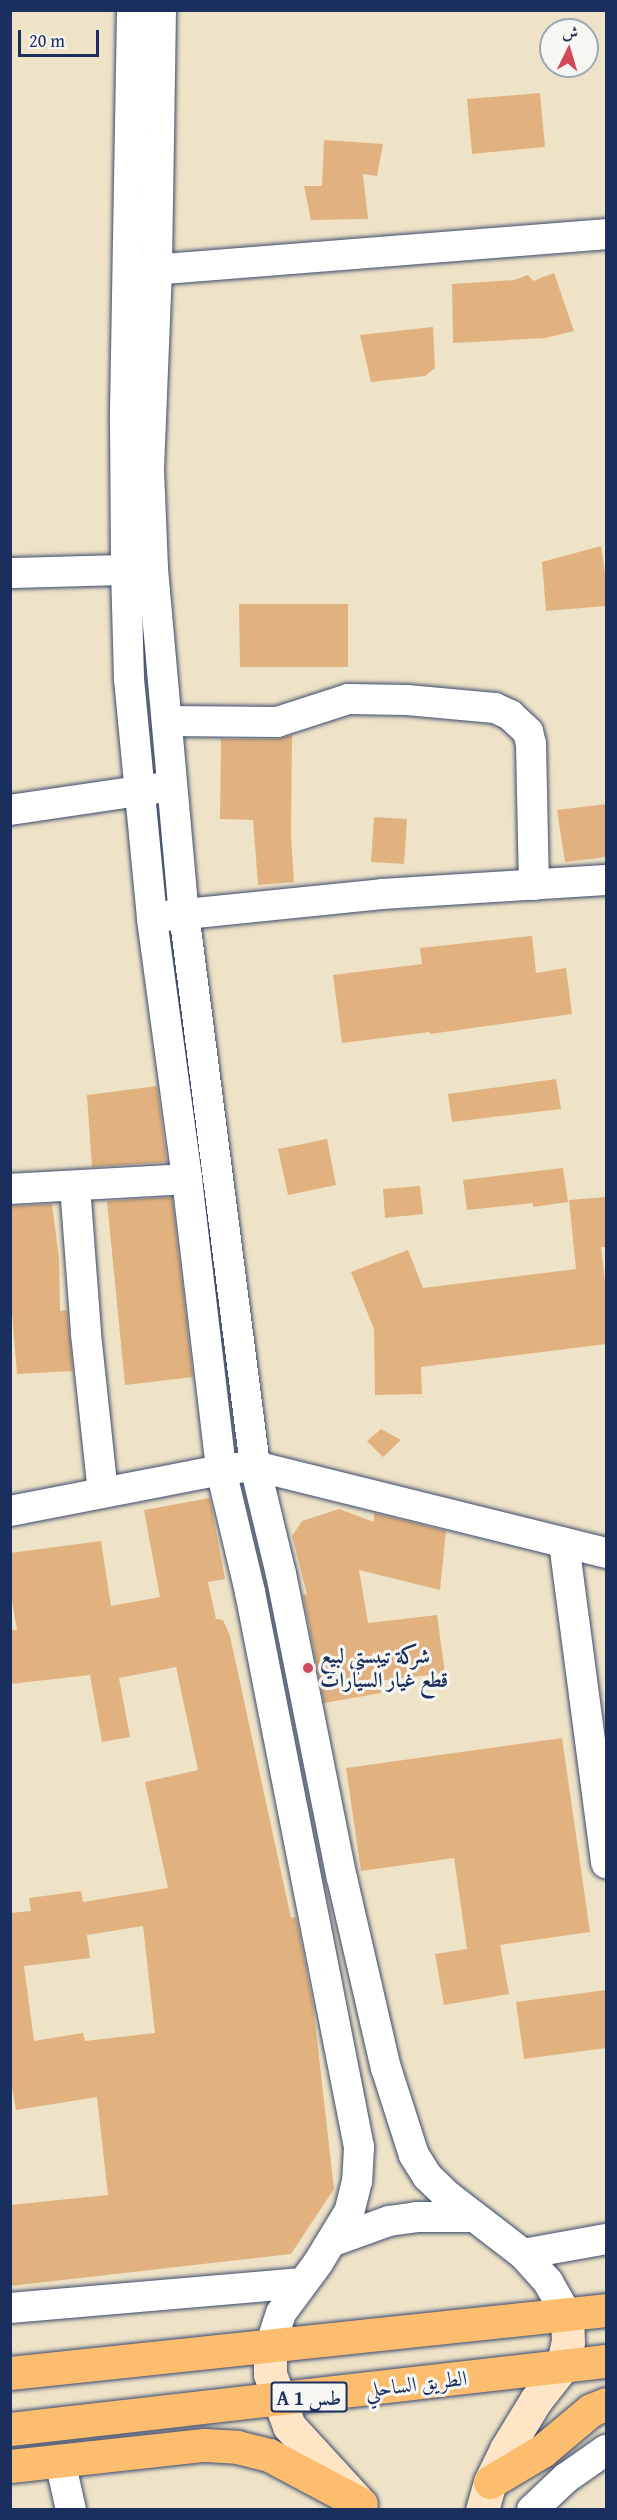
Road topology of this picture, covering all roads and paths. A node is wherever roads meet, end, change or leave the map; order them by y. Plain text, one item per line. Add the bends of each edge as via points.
1 (132, 10) edge
2 (161, 10) edge
3 (606, 234) edge
4 (143, 270) junction
5 (126, 570) junction
6 (10, 573) edge
7 (168, 721) junction
8 (173, 788) junction
9 (138, 789) junction
10 (10, 810) edge
11 (606, 880) edge
12 (534, 885) junction
13 (184, 913) junction
14 (152, 919) junction
15 (186, 1179) junction
16 (75, 1186) junction
17 (10, 1189) edge
18 (255, 1466) junction
19 (221, 1470) junction
20 (103, 1492) junction
21 (10, 1510) edge
22 (564, 1543) junction
23 (606, 1553) edge
24 (606, 1863) edge
25 (474, 2217) junction
26 (606, 2239) edge
27 (331, 2242) junction
28 (523, 2254) junction
29 (302, 2283) junction
30 (10, 2308) edge
31 (606, 2310) edge
32 (567, 2315) junction
33 (270, 2347) junction
34 (606, 2361) edge
35 (562, 2367) junction
36 (10, 2373) edge
37 (278, 2401) junction
38 (606, 2404) edge
39 (10, 2429) edge
40 (606, 2450) edge
41 (60, 2461) junction
42 (10, 2466) edge
43 (486, 2496) edge
44 (363, 2507) edge
45 (71, 2510) edge
46 (532, 2510) edge

1 - 4 street
2 - 4 street
3 - 4 street
4 - 5 street via 125,419
4 - 7 street via 153,569
5 - 6 street
5 - 9 street
7 - 8 street
7 - 12 street via 277,722 348,699 495,708 510,715 528,732 531,744
8 - 9 street
8 - 13 street
9 - 10 street
9 - 14 street
11 - 12 street
12 - 13 street via 382,894
13 - 14 street
13 - 18 street
14 - 15 street
15 - 16 street
15 - 19 street
16 - 17 street
16 - 20 street
18 - 19 street
18 - 22 street
18 - 25 street via 386,2068 414,2155 427,2176
19 - 20 street
19 - 27 street via 250,1592 359,2147 357,2181 349,2212
20 - 21 street
22 - 23 street
22 - 24 street
25 - 27 street via 389,2221
25 - 28 street
26 - 28 street
27 - 29 street
28 - 32 street via 548,2282
29 - 30 street
29 - 33 street via 281,2313
31 - 32 highway
32 - 33 highway
32 - 35 street via 568,2342
33 - 36 highway
33 - 37 street via 270,2374
34 - 35 highway, الطريق الساحلي / A 1 طس
35 - 37 highway, الطريق الساحلي / A 1 طس
35 - 43 street via 519,2427
37 - 39 highway, الطريق الساحلي / A 1 طس
37 - 44 street via 289,2426
38 - 43 highway via 580,2417
40 - 46 street via 566,2478
41 - 42 highway
41 - 44 highway via 204,2445 237,2447 269,2455
41 - 45 street

